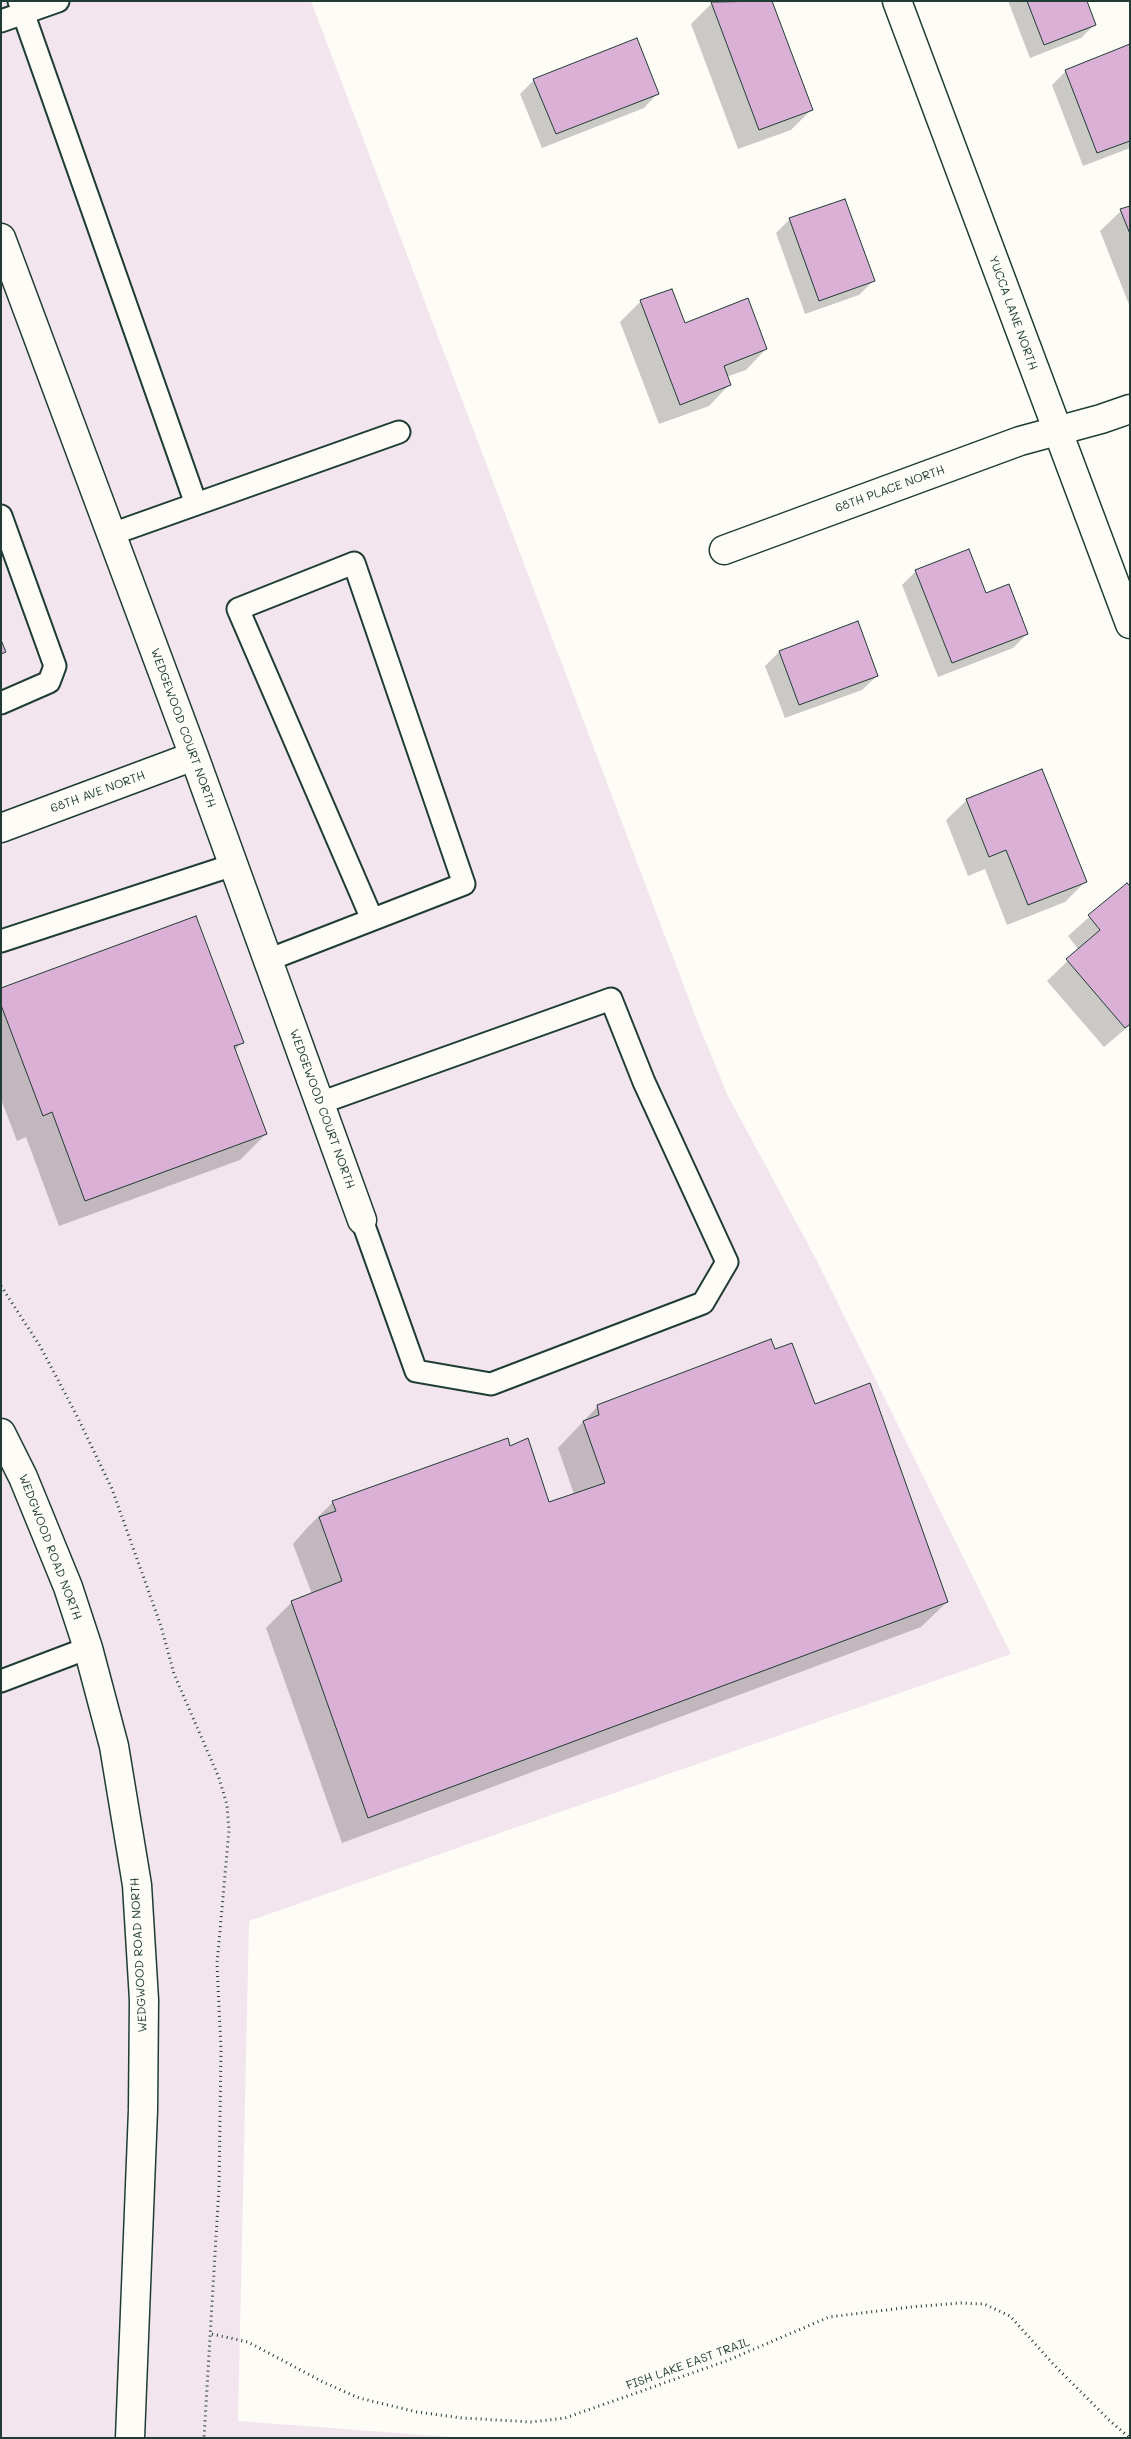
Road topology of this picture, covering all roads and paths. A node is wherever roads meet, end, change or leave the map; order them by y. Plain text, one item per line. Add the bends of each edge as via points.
1 (58, 1) edge
2 (897, 1) edge
3 (21, 8) edge
4 (1, 21) edge
5 (1, 238) edge
6 (1130, 409) edge
7 (1057, 430) junction
8 (399, 432) dead end
9 (196, 504) junction
10 (1, 516) edge
11 (112, 534) junction
12 (724, 550) dead end
13 (1130, 624) edge
14 (1, 703) edge
15 (194, 756) junction
16 (1, 828) edge
17 (233, 865) junction
18 (372, 919) junction
19 (1, 941) edge
20 (268, 960) junction
21 (320, 1102) junction
22 (362, 1220) joint
23 (1, 1286) edge
24 (1, 1433) edge
25 (88, 1648) junction
26 (1, 1681) edge
27 (212, 2334) junction
28 (130, 2438) edge
29 (204, 2438) edge
30 (1130, 2438) edge

1 - 3 lane
2 - 7 street, YUCCA LANE NORTH
3 - 4 lane
3 - 9 lane
5 - 11 street, WEDGEWOOD COURT NORTH
6 - 7 street, 68TH PLACE NORTH via 1101,420
7 - 12 street, 68TH PLACE NORTH
7 - 13 street, YUCCA LANE NORTH
8 - 9 lane
9 - 11 lane
10 - 14 lane via 56,666 49,682
11 - 15 street, WEDGEWOOD COURT NORTH
15 - 16 street, 68TH AVE NORTH
15 - 17 street, WEDGEWOOD COURT NORTH
17 - 19 lane
17 - 20 street, WEDGEWOOD COURT NORTH
18 - 18 lane via 464,884 354,563 238,608
18 - 20 lane
20 - 21 street, WEDGEWOOD COURT NORTH
21 - 22 street, WEDGEWOOD COURT NORTH
21 - 22 lane via 611,999 644,1082 727,1262 703,1303 491,1384 416,1372
23 - 27 path via 40,1346 112,1489 161,1626 174,1674 220,1778 227,1805 229,1830 217,1964 221,2049
24 - 25 street, WEDGWOOD ROAD NORTH via 24,1477
25 - 26 lane
25 - 28 street, WEDGWOOD ROAD NORTH via 114,1746 137,1885 143,1990 143,2110
27 - 29 path
27 - 30 path, FISH LAKE EAST TRAIL via 248,2342 359,2398 417,2412 532,2422 565,2418 636,2393 726,2361 829,2317 911,2307 984,2304 1010,2316

